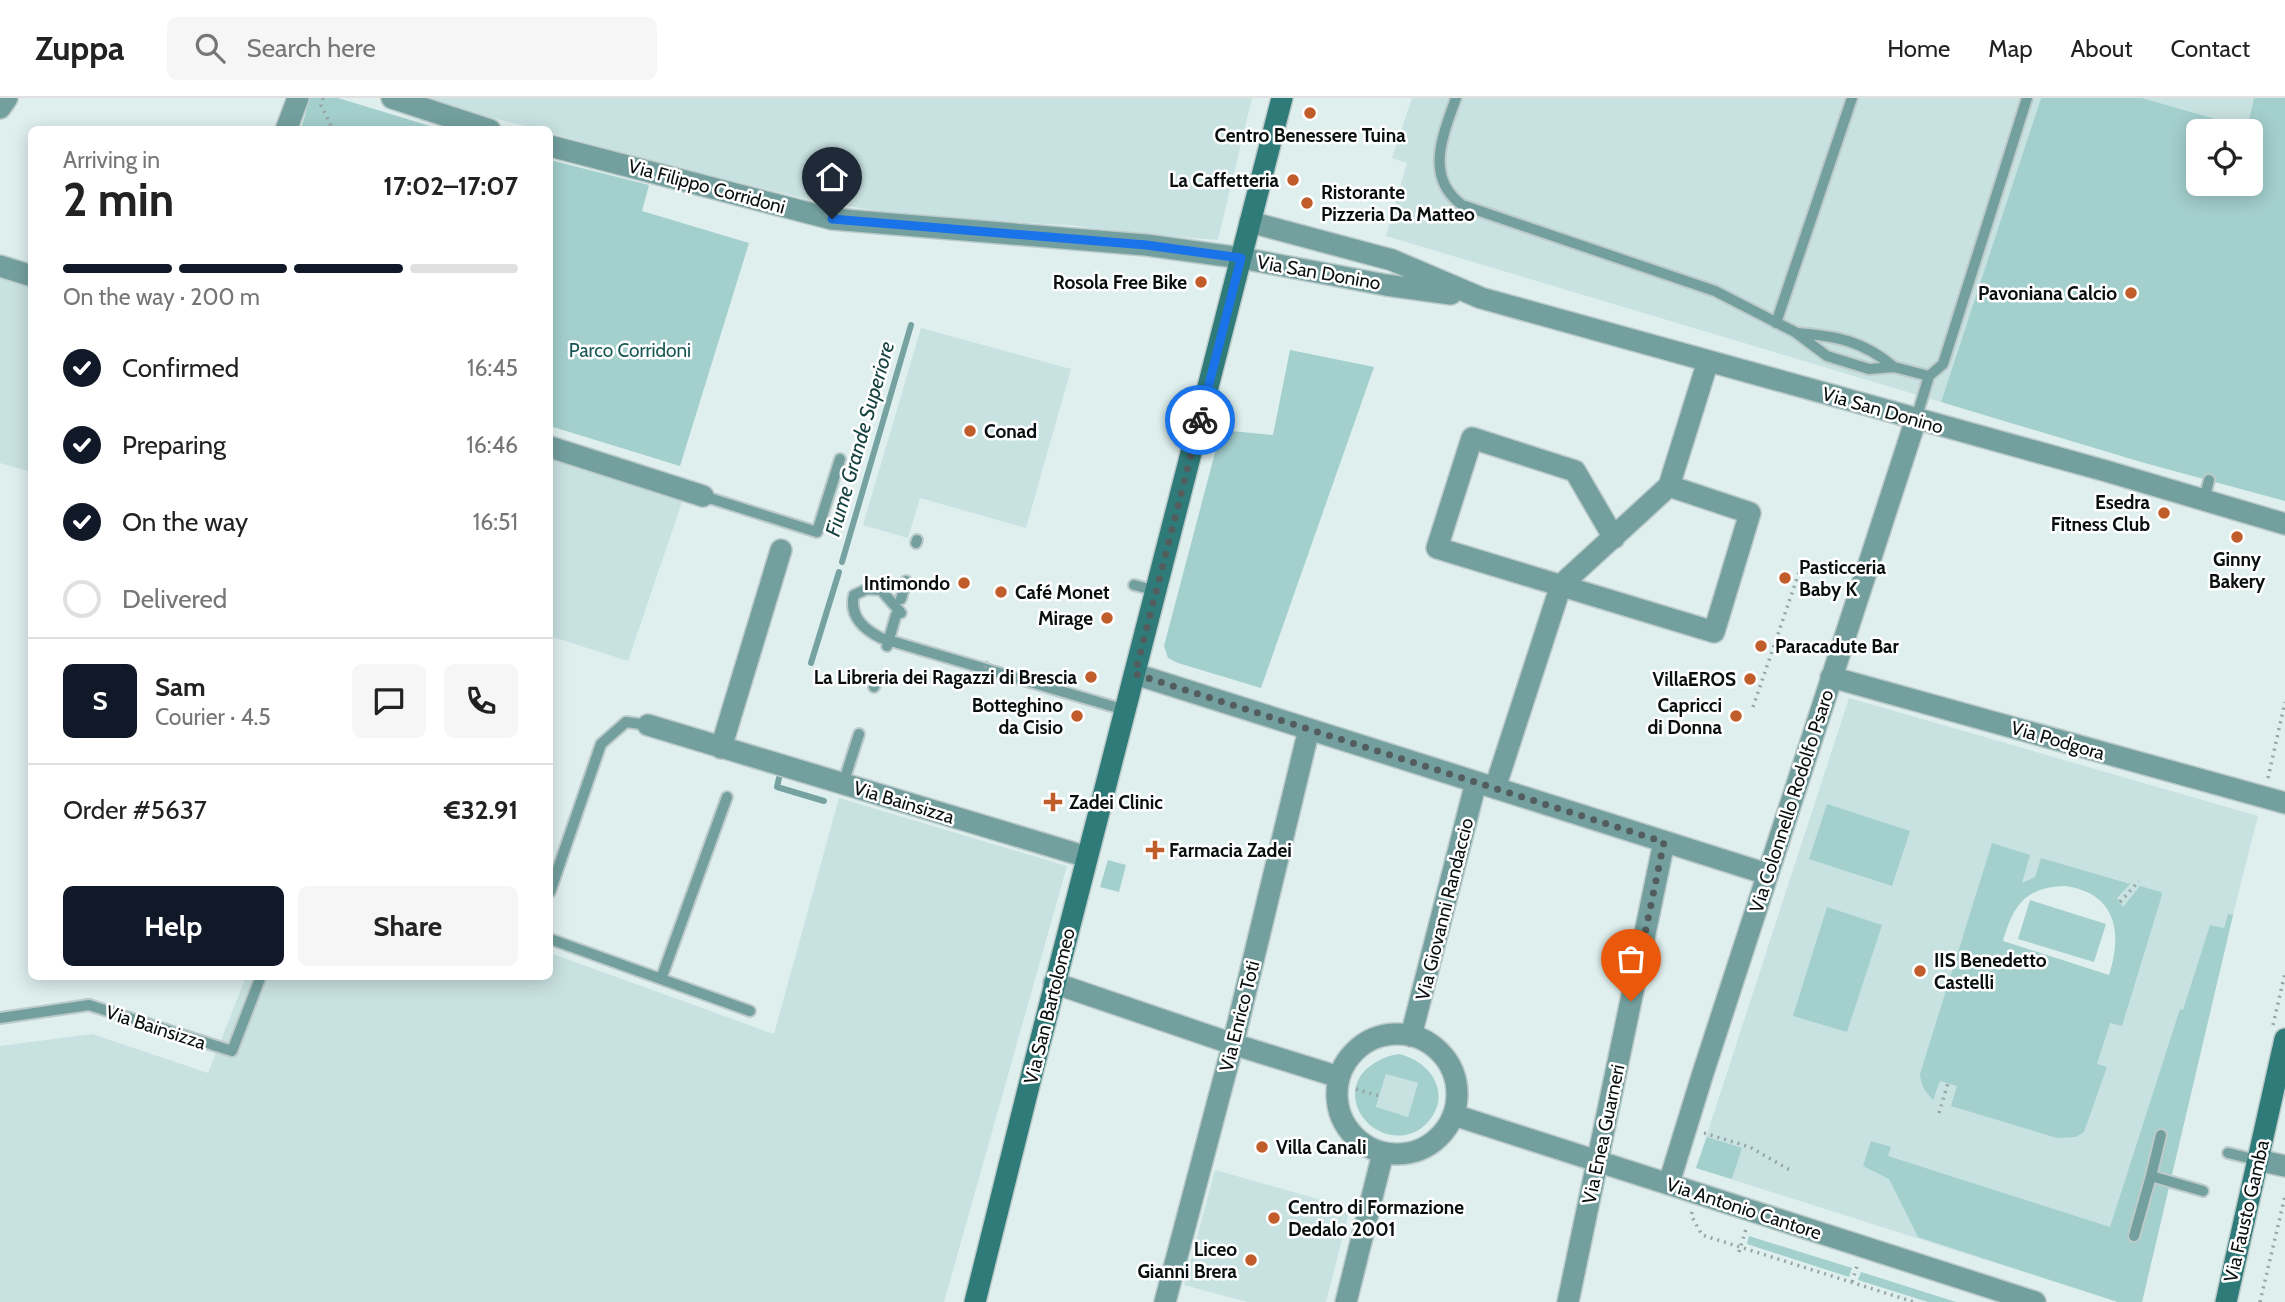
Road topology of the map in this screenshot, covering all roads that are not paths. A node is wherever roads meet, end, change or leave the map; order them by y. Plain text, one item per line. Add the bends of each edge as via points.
1 (7, 98) edge
2 (298, 98) edge
3 (392, 98) edge
4 (1282, 98) edge
5 (1456, 98) edge
6 (1852, 98) edge
7 (2027, 98) edge
8 (0, 108) edge
9 (288, 126) edge
10 (478, 126) edge
11 (553, 147) edge
12 (1250, 222) junction
13 (1241, 258) junction
14 (0, 266) edge
15 (28, 275) edge
16 (1481, 298) junction
17 (1776, 323) junction
18 (1795, 332) junction
19 (1708, 361) junction
20 (1894, 367) junction
21 (1929, 376) junction
22 (1916, 419) junction
23 (553, 448) edge
24 (840, 459) dead end
25 (1668, 486) junction
26 (703, 496) joint
27 (2285, 524) edge
28 (1614, 538) junction
29 (781, 550) dead end
30 (906, 581) dead end
31 (1134, 585) dead end
32 (1561, 585) junction
33 (1157, 591) junction
34 (901, 599) dead end
35 (887, 644) junction
36 (1135, 674) junction
37 (1831, 677) junction
38 (1125, 710) junction
39 (648, 725) joint
40 (1309, 729) junction
41 (859, 734) dead end
42 (721, 748) junction
43 (843, 784) junction
44 (1485, 785) junction
45 (727, 797) dead end
46 (2285, 803) edge
47 (1664, 842) junction
48 (1087, 856) junction
49 (1767, 874) junction
50 (553, 883) edge
51 (553, 940) edge
52 (661, 979) junction
53 (259, 980) edge
54 (1054, 984) junction
55 (750, 1011) dead end
56 (0, 1018) edge
57 (1411, 1036) junction
58 (2285, 1039) edge
59 (1233, 1044) junction
60 (1348, 1083) junction
61 (1454, 1115) junction
62 (2161, 1135) dead end
63 (1383, 1153) junction
64 (2228, 1153) dead end
65 (1598, 1160) junction
66 (2258, 1160) junction
67 (2285, 1166) edge
68 (2151, 1176) junction
69 (1669, 1183) junction
70 (2203, 1191) dead end
71 (2134, 1236) dead end
72 (975, 1302) edge
73 (1165, 1302) edge
74 (1346, 1302) edge
75 (1568, 1302) edge
76 (2035, 1302) edge
77 (2226, 1302) edge

1 - 8 street
2 - 9 street
3 - 10 street
4 - 12 street, Via San Bartolomeo
5 - 17 lane via 1439,156 1449,196 1462,205 1715,291
6 - 17 lane
7 - 21 lane via 1943,364
11 - 13 street, Via Filippo Corridoni via 832,219 1146,245
12 - 13 street, Via San Bartolomeo
12 - 16 street, Via San Donino via 1392,260
13 - 16 street, Via San Donino
13 - 33 street, Via San Bartolomeo
14 - 15 street
16 - 19 street, Via San Donino
17 - 18 lane
18 - 20 lane via 1832,336 1874,350
18 - 20 lane via 1827,356 1868,369
19 - 22 street, Via San Donino
19 - 25 street
20 - 21 lane
21 - 22 lane
22 - 27 street, Via San Donino via 2106,471 2207,490
22 - 37 street, Via Colonnello Rodolfo Psaro
23 - 26 street
24 - 26 lane via 817,532
25 - 28 street
25 - 32 street via 1750,513 1714,632
28 - 32 street
28 - 32 street via 1575,471 1472,438 1437,548
29 - 42 street
30 - 34 lane
31 - 33 lane
32 - 44 street, Via Giovanni Randaccio
33 - 36 street, Via San Bartolomeo
35 - 35 lane via 853,614 854,595 867,589 881,590 899,614
35 - 38 lane
36 - 38 street, Via San Bartolomeo
36 - 40 street
37 - 46 street, Via Podgora
37 - 49 street, Via Colonnello Rodolfo Psaro
38 - 48 street, Via San Bartolomeo
39 - 42 street, Via Bainsizza
39 - 50 lane, Via Bainsizza via 626,723 601,744
40 - 44 street
40 - 59 street, Via Enrico Toti
41 - 43 lane
42 - 43 street, Via Bainsizza
43 - 48 street, Via Bainsizza
44 - 47 street
44 - 57 street, Via Giovanni Randaccio
45 - 52 lane
47 - 49 street
47 - 65 street, Via Enea Guarneri
48 - 54 street, Via San Bartolomeo
49 - 69 street, Via Colonnello Rodolfo Psaro
51 - 52 lane
52 - 55 lane
53 - 56 lane, Via Bainsizza via 232,1051 89,1005
54 - 59 street
54 - 72 street, Via San Bartolomeo
57 - 60 street via 1393,1034 1360,1047 1347,1061
57 - 61 street via 1430,1044 1445,1058 1454,1075
58 - 66 street, Via Fausto Gamba
59 - 60 street
59 - 73 street, Via Enrico Toti
60 - 63 street via 1338,1100 1344,1123 1365,1145
61 - 63 street via 1447,1129 1421,1150
61 - 65 street, Via Antonio Cantore
62 - 68 lane
63 - 74 street
64 - 66 lane
65 - 69 street, Via Antonio Cantore
65 - 75 street, Via Enea Guarneri
66 - 67 street
66 - 77 street, Via Fausto Gamba
68 - 70 lane
68 - 71 lane
69 - 76 street, Via Antonio Cantore

